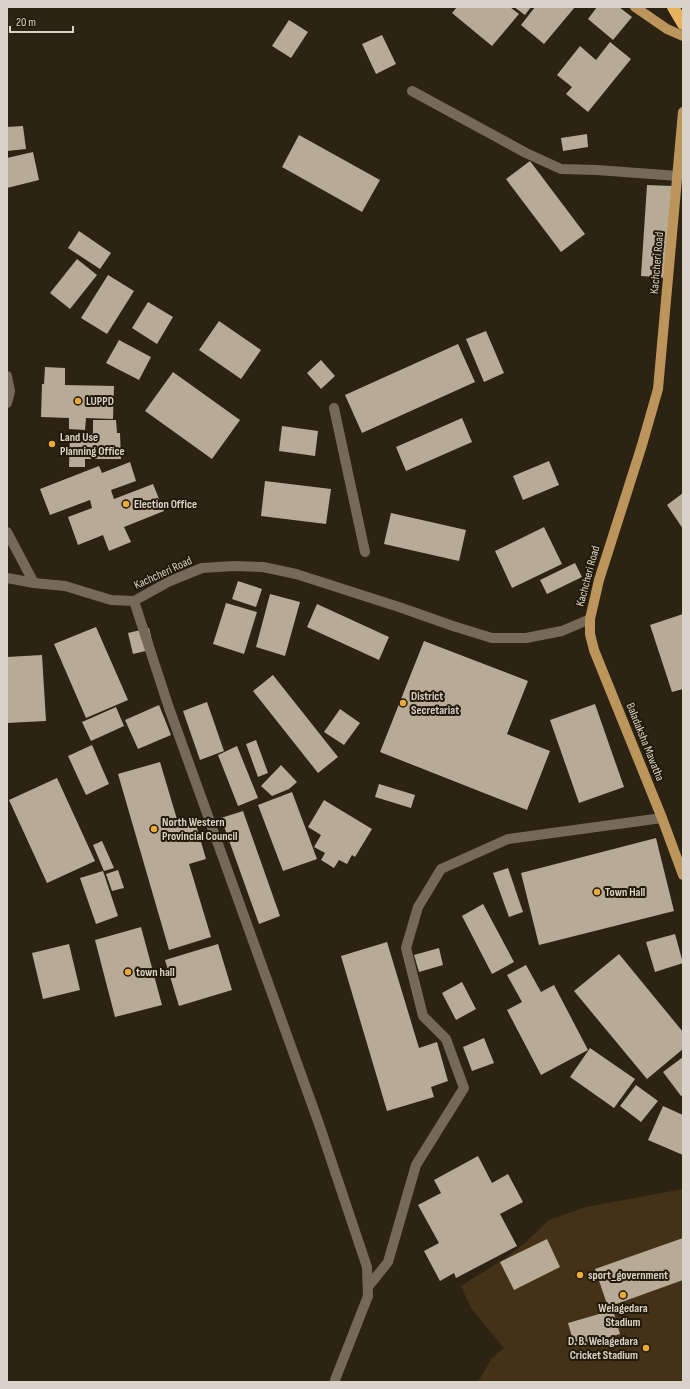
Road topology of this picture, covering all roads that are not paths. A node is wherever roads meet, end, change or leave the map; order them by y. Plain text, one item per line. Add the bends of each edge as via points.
1 (635, 7) edge
2 (673, 7) edge
3 (683, 24) edge
4 (683, 36) edge
5 (412, 91) dead end
6 (683, 112) edge
7 (678, 176) junction
8 (7, 376) edge
9 (7, 403) edge
10 (334, 408) dead end
11 (7, 532) edge
12 (365, 552) dead end
13 (7, 578) edge
14 (34, 583) junction
15 (134, 601) junction
16 (590, 618) junction
17 (662, 818) junction
18 (683, 875) edge
19 (368, 1287) junction
20 (335, 1380) dead end

1 - 4 main road via 667,29
2 - 3 highway
5 - 7 street via 526,153 561,169
6 - 7 main road, Kachcheri Road
7 - 16 main road, Kachcheri Road via 658,389 599,580
8 - 9 street via 10,391
10 - 12 street
11 - 14 street
13 - 14 street, Kachcheri Road
14 - 15 street, Kachcheri Road via 65,586 112,600
15 - 16 street, Kachcheri Road via 202,568 263,567 296,574 492,638 526,638 562,631
15 - 19 street via 319,1124 367,1268
16 - 17 main road, Baladaksha Mawatha via 594,650
17 - 18 main road, Baladaksha Mawatha
17 - 19 street via 508,839 442,869 418,907 406,948 423,1016 446,1039 464,1088 416,1165 388,1262
19 - 20 street via 368,1296

